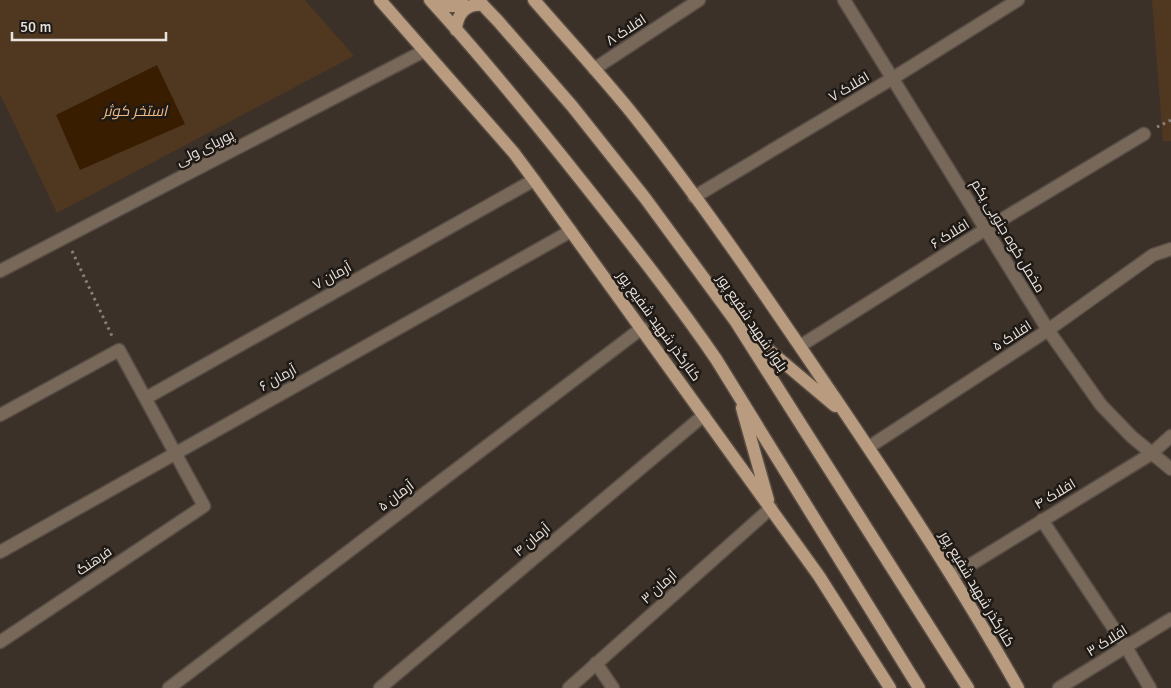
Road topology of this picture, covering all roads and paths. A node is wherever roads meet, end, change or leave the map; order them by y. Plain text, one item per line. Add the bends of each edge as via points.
1 (380, 0) edge
2 (462, 0) edge
3 (534, 0) edge
4 (699, 0) edge
5 (844, 0) edge
6 (1018, 0) edge
7 (433, 3) edge
8 (480, 3) edge
9 (456, 30) junction
10 (424, 51) junction
11 (594, 69) junction
12 (893, 78) junction
13 (1144, 134) dead end
14 (534, 180) junction
15 (694, 197) junction
16 (986, 229) junction
17 (571, 231) junction
18 (65, 237) junction
19 (1171, 249) edge
20 (0, 271) edge
21 (736, 322) junction
22 (642, 328) junction
23 (1048, 330) junction
24 (800, 346) junction
25 (119, 350) junction
26 (738, 394) junction
27 (146, 398) junction
28 (0, 415) edge
29 (704, 415) junction
30 (847, 415) junction
31 (1171, 436) edge
32 (869, 448) junction
33 (176, 453) junction
34 (1151, 454) junction
35 (1171, 469) edge
36 (771, 508) junction
37 (1042, 520) junction
38 (0, 552) edge
39 (952, 576) junction
40 (1171, 619) edge
41 (0, 642) edge
42 (1126, 647) junction
43 (596, 663) junction
44 (169, 688) edge
45 (380, 688) edge
46 (568, 688) edge
47 (614, 688) edge
48 (890, 688) edge
49 (919, 688) edge
50 (968, 688) edge
51 (1018, 688) edge
52 (1059, 688) edge
53 (1150, 688) edge

1 - 10 main road, کنارگذر شهید شفیع پور
2 - 7 main road via 455,6
3 - 11 main road, کنارگذر شهید شفیع پور
4 - 11 street, افلاک ۸
5 - 12 street, مخمل کوه جنوبی یکم
6 - 12 street, افلاک ۷
7 - 9 main road
8 - 9 main road via 462,12
8 - 21 main road, بلوار شهید شفیع پور via 578,114 645,198
9 - 26 main road via 551,142 686,314
10 - 14 main road, کنارگذر شهید شفیع پور
10 - 18 street, پوریای ولی
11 - 15 main road, کنارگذر شهید شفیع پور
12 - 15 street, افلاک ۷
12 - 16 street, مخمل کوه جنوبی یکم
13 - 16 street, افلاک ۶
14 - 17 main road, کنارگذر شهید شفیع پور
14 - 27 street, آرمان ۷
15 - 24 main road, کنارگذر شهید شفیع پور
16 - 23 street, مخمل کوه جنوبی یکم
16 - 24 street, افلاک ۶
17 - 22 main road, کنارگذر شهید شفیع پور
17 - 33 street, آرمان ۶
18 - 20 street, پوریای ولی
18 - 25 path
19 - 23 street, افلاک ۵ via 1153,255
21 - 30 main road
21 - 50 main road, بلوار شهید شفیع پور
22 - 29 main road, کنارگذر شهید شفیع پور
22 - 44 street, آرمان ۵
23 - 32 street, افلاک ۵
23 - 34 street, مخمل کوه جنوبی یکم via 1101,405
24 - 30 main road, کنارگذر شهید شفیع پور
25 - 27 street
25 - 28 street
26 - 36 main road
26 - 49 main road
27 - 33 street
29 - 36 main road, کنارگذر شهید شفیع پور
29 - 45 street, آرمان ۴
30 - 32 main road, کنارگذر شهید شفیع پور
31 - 34 street, افلاک ۴
32 - 39 main road, کنارگذر شهید شفیع پور
33 - 38 street, آرمان ۶
33 - 41 street, فرهنگ via 204,506
34 - 35 street, مخمل کوه جنوبی یکم
34 - 37 street, افلاک ۴
36 - 43 street, آرمان ۳
36 - 48 main road, کنارگذر شهید شفیع پور via 819,576
37 - 39 street, افلاک ۴
37 - 42 street
39 - 51 main road, کنارگذر شهید شفیع پور
40 - 42 street, افلاک ۳
42 - 52 street, افلاک ۳
42 - 53 street
43 - 46 street, آرمان ۳
43 - 47 street

